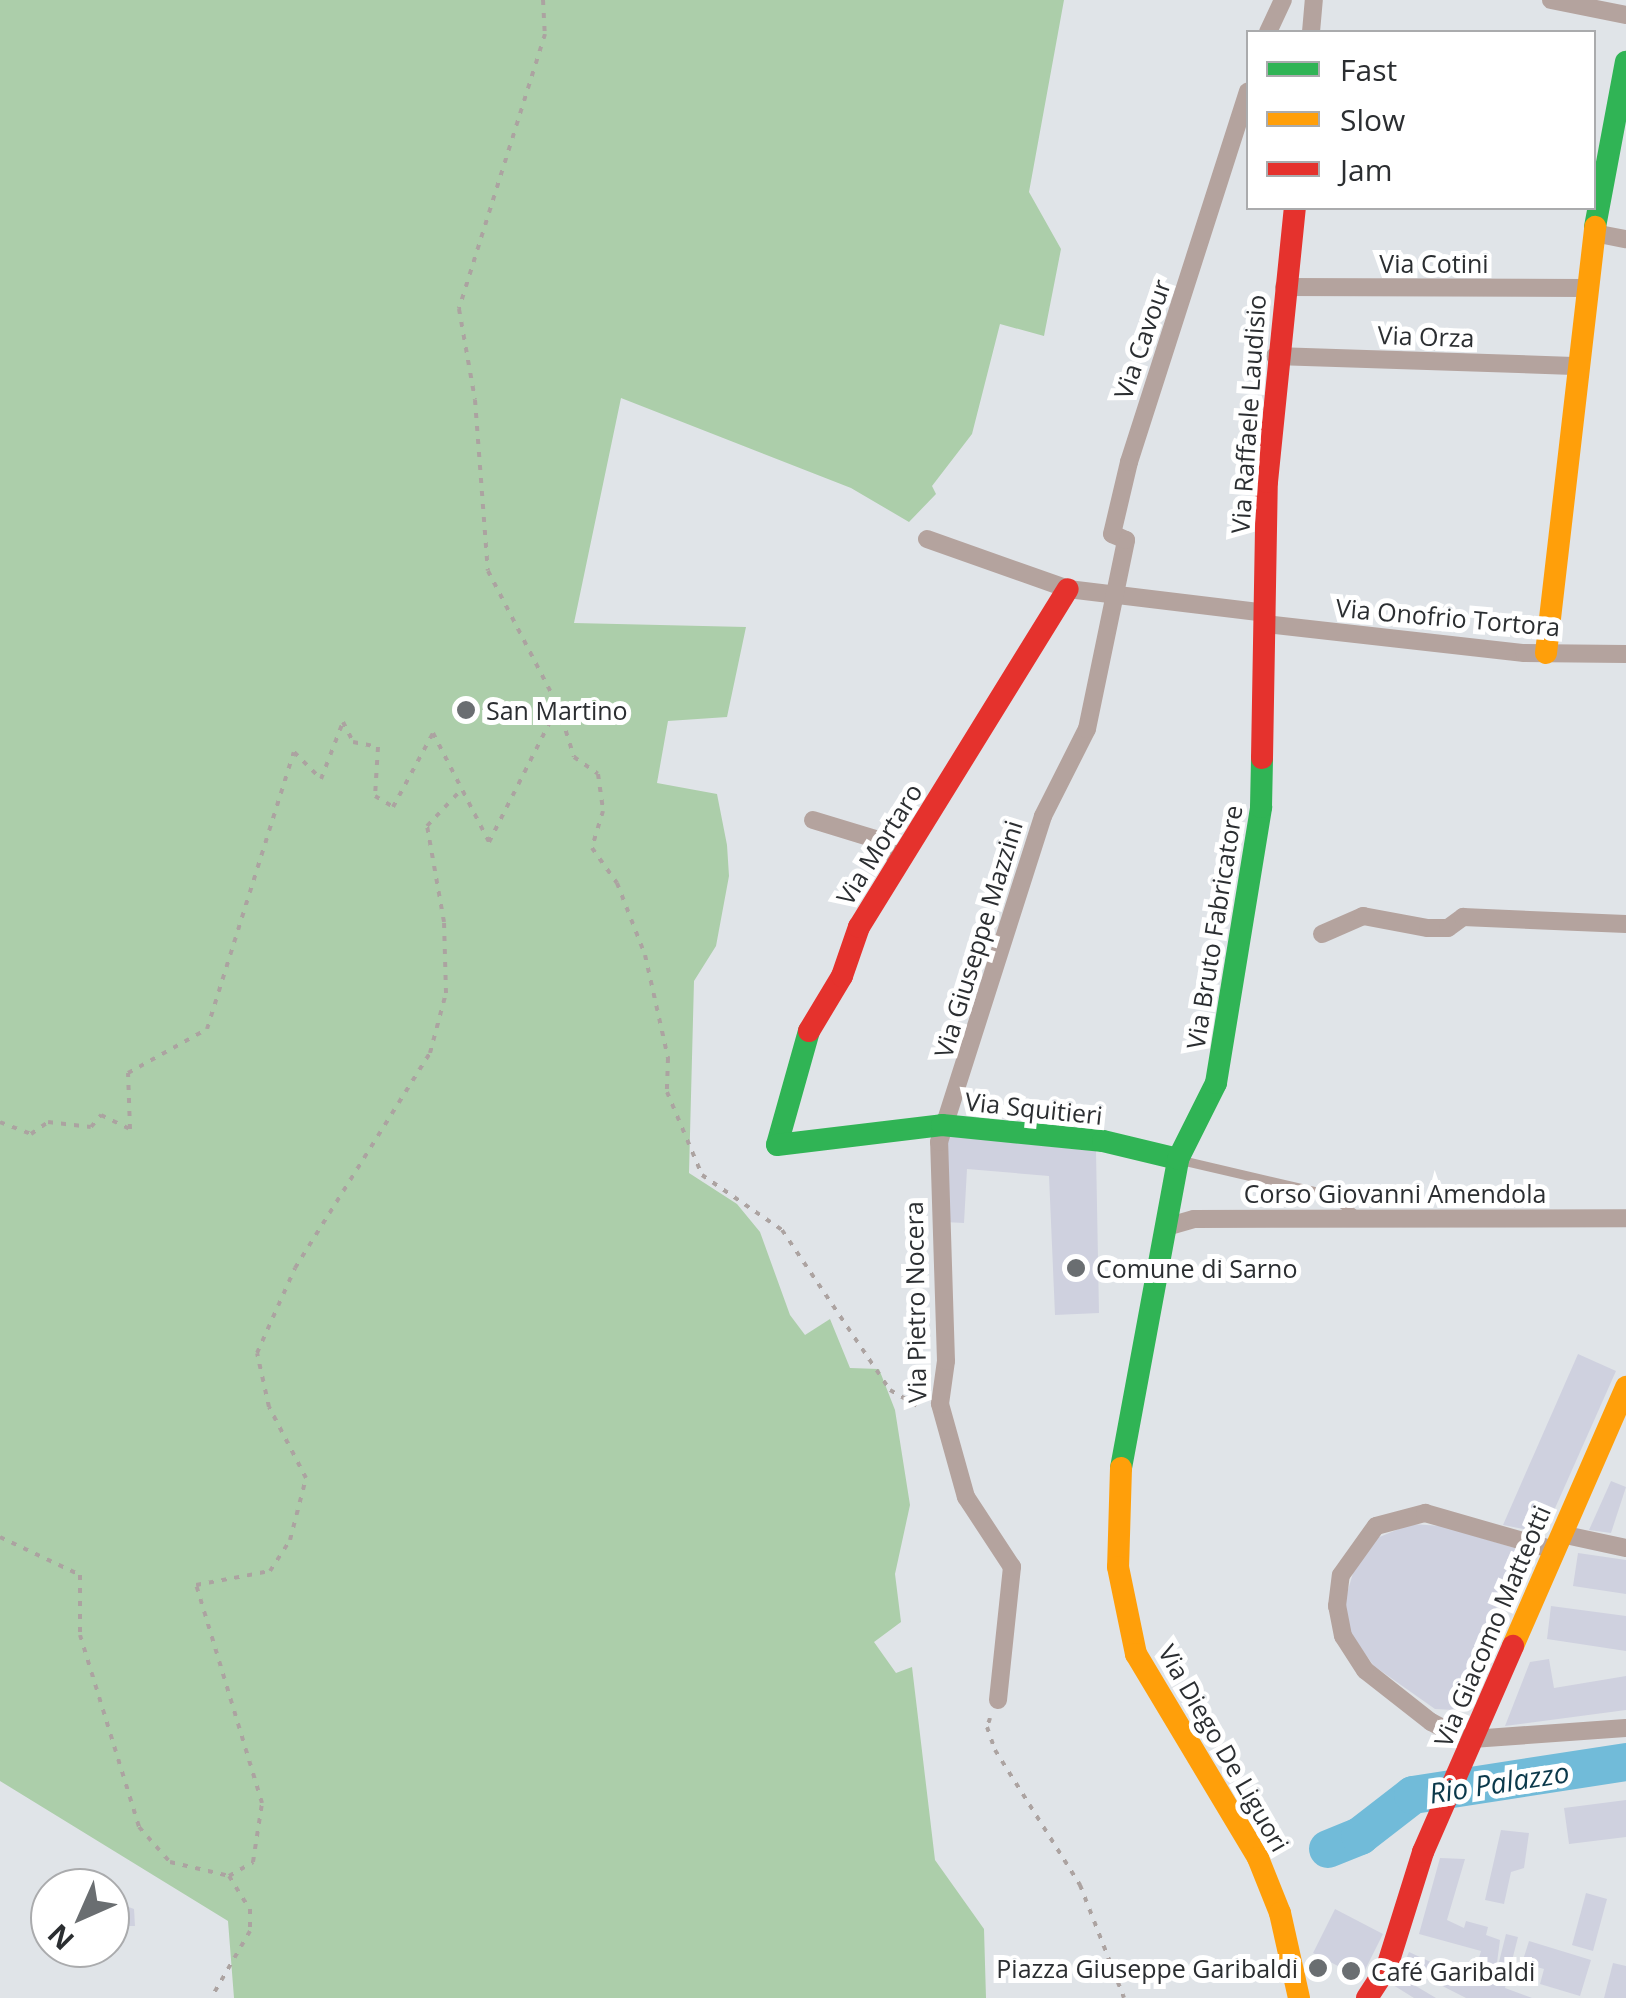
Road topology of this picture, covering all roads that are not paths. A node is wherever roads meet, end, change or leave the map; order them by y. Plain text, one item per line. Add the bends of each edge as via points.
1 (1283, 0) edge
2 (1314, 0) edge
3 (1551, 0) edge
4 (1626, 15) edge
5 (1269, 30) edge
6 (1311, 30) edge
7 (1626, 62) edge
8 (1246, 98) edge
9 (1295, 210) edge
10 (1594, 233) junction
11 (1626, 239) edge
12 (1284, 288) junction
13 (1584, 288) junction
14 (1275, 356) junction
15 (1574, 366) junction
16 (928, 539) dead end
17 (1068, 589) junction
18 (1112, 597) junction
19 (1265, 619) junction
20 (1546, 653) junction
21 (1626, 654) edge
22 (813, 820) dead end
23 (901, 862) junction
24 (1626, 924) edge
25 (1322, 934) dead end
26 (942, 1125) junction
27 (777, 1145) joint
28 (1178, 1159) junction
29 (1359, 1218) junction
30 (1626, 1218) edge
31 (1166, 1227) junction
32 (1626, 1386) edge
33 (1558, 1542) junction
34 (1626, 1548) edge
35 (998, 1700) road end
36 (1626, 1728) edge
37 (1469, 1748) junction
38 (1299, 1998) edge
39 (1367, 1998) edge

1 - 5 street
2 - 6 street
3 - 4 street
7 - 10 street
8 - 18 street, Via Cavour via 1129,462 1112,534 1126,540
9 - 12 street, Via Raffaele Laudisio
10 - 11 street
10 - 13 street
12 - 13 street, Via Cotini
12 - 14 street, Via Raffaele Laudisio
13 - 15 street
14 - 15 street, Via Orza
14 - 19 street, Via Raffaele Laudisio
15 - 20 street
16 - 17 street, Via Onofrio Tortora
17 - 18 street, Via Onofrio Tortora
17 - 23 street, Via Mortaro
18 - 19 street, Via Onofrio Tortora
18 - 26 street, Via Giuseppe Mazzini via 1087,729 1043,816 1010,934
19 - 20 street, Via Onofrio Tortora
19 - 28 street, Via Bruto Fabricatore via 1262,807 1243,948 1216,1082
20 - 21 street, Via Onofrio Tortora
22 - 23 street via 879,840
23 - 27 street, Via Mortaro via 812,1021
24 - 25 street via 1463,917 1448,928 1428,928 1363,916
26 - 27 street, Via Squitieri
26 - 28 street, Via Squitieri via 1103,1141
26 - 35 street, Via Pietro Nocera via 937,1212 944,1420 966,1497 1012,1567
28 - 29 lane via 1332,1195
28 - 31 street, Via Bruto Fabricatore
29 - 30 street, Corso Giovanni Amendola
29 - 31 street, Corso Giovanni Amendola via 1194,1220
31 - 38 street, Via Diego De Liguori via 1122,1437 1118,1567 1136,1654 1258,1858 1280,1913
32 - 33 street, Via Giacomo Matteotti
33 - 34 street
33 - 37 street, Via Giacomo Matteotti
33 - 37 street via 1425,1512 1376,1526 1341,1576 1343,1636 1365,1670
36 - 37 street
37 - 39 street, Via Giacomo Matteotti via 1423,1852 1388,1967

